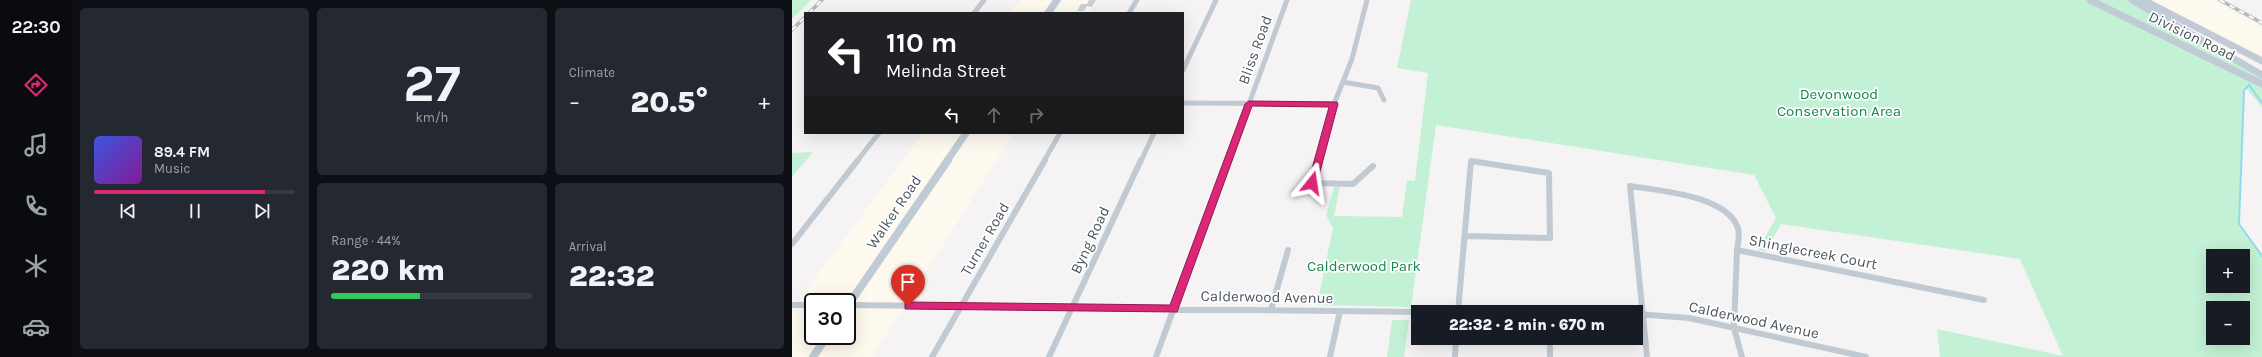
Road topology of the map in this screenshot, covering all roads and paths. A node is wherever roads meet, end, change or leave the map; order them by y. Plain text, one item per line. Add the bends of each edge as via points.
1 (984, 0) edge
2 (1057, 0) edge
3 (1137, 0) edge
4 (1216, 0) edge
5 (1287, 0) edge
6 (1366, 0) edge
7 (2090, 0) edge
8 (2132, 0) edge
9 (2143, 0) edge
10 (975, 12) edge
11 (1049, 12) edge
12 (1130, 12) edge
13 (2158, 16) junction
14 (2184, 21) junction
15 (2262, 61) edge
16 (1184, 68) edge
17 (2262, 76) edge
18 (1343, 82) junction
19 (2262, 84) edge
20 (1384, 100) dead end
21 (1184, 103) edge
22 (1249, 104) junction
23 (1334, 104) junction
24 (878, 134) edge
25 (965, 134) edge
26 (1059, 134) edge
27 (1154, 134) edge
28 (1373, 166) dead end
29 (1466, 236) junction
30 (792, 244) edge
31 (1288, 250) dead end
32 (1737, 250) junction
33 (856, 293) edge
34 (1984, 300) dead end
35 (792, 305) edge
36 (804, 305) edge
37 (1459, 305) edge
38 (1638, 305) edge
39 (856, 306) edge
40 (961, 307) junction
41 (1072, 308) junction
42 (1173, 309) junction
43 (1271, 310) junction
44 (1340, 311) junction
45 (1411, 312) edge
46 (1643, 314) edge
47 (1734, 328) junction
48 (1643, 336) edge
49 (821, 345) edge
50 (1456, 345) edge
51 (1550, 345) edge
52 (813, 357) edge
53 (932, 357) edge
54 (1049, 357) edge
55 (1156, 357) edge
56 (1330, 357) edge
57 (1455, 357) edge
58 (1550, 357) edge
59 (1647, 357) edge
60 (1742, 357) edge
61 (1866, 357) edge

1 - 10 street
2 - 11 main road
3 - 12 street
4 - 16 street
5 - 22 street, Bliss Road
6 - 18 street via 1352,59
7 - 19 main road, Division Road
8 - 13 main road
9 - 14 main road
13 - 14 main road
13 - 17 main road
14 - 15 main road
18 - 20 street via 1378,88
18 - 23 street
21 - 22 street
22 - 23 street
22 - 42 street, Bliss Road
23 - 28 street via 1312,183 1354,184
24 - 30 street
25 - 33 main road, Walker Road
26 - 40 street, Turner Road
27 - 41 street, Byng Road
29 - 29 street via 1550,238 1549,173 1471,162
29 - 37 street
31 - 43 street
32 - 34 street, Shinglecreek Court
32 - 38 street, Shinglecreek Court via 1738,229 1730,216 1717,206 1692,196 1630,186
32 - 47 street
35 - 36 street
39 - 40 street, Calderwood Avenue
40 - 41 street, Calderwood Avenue
40 - 53 street, Turner Road
41 - 42 street, Calderwood Avenue
41 - 54 street, Byng Road
42 - 43 street, Calderwood Avenue
42 - 55 street, Bliss Road
43 - 44 street, Calderwood Avenue
44 - 45 street, Calderwood Avenue
44 - 56 street
46 - 47 street, Calderwood Avenue via 1689,318
47 - 60 street
47 - 61 street, Calderwood Avenue
48 - 59 street
49 - 52 main road
50 - 57 street
51 - 58 street

